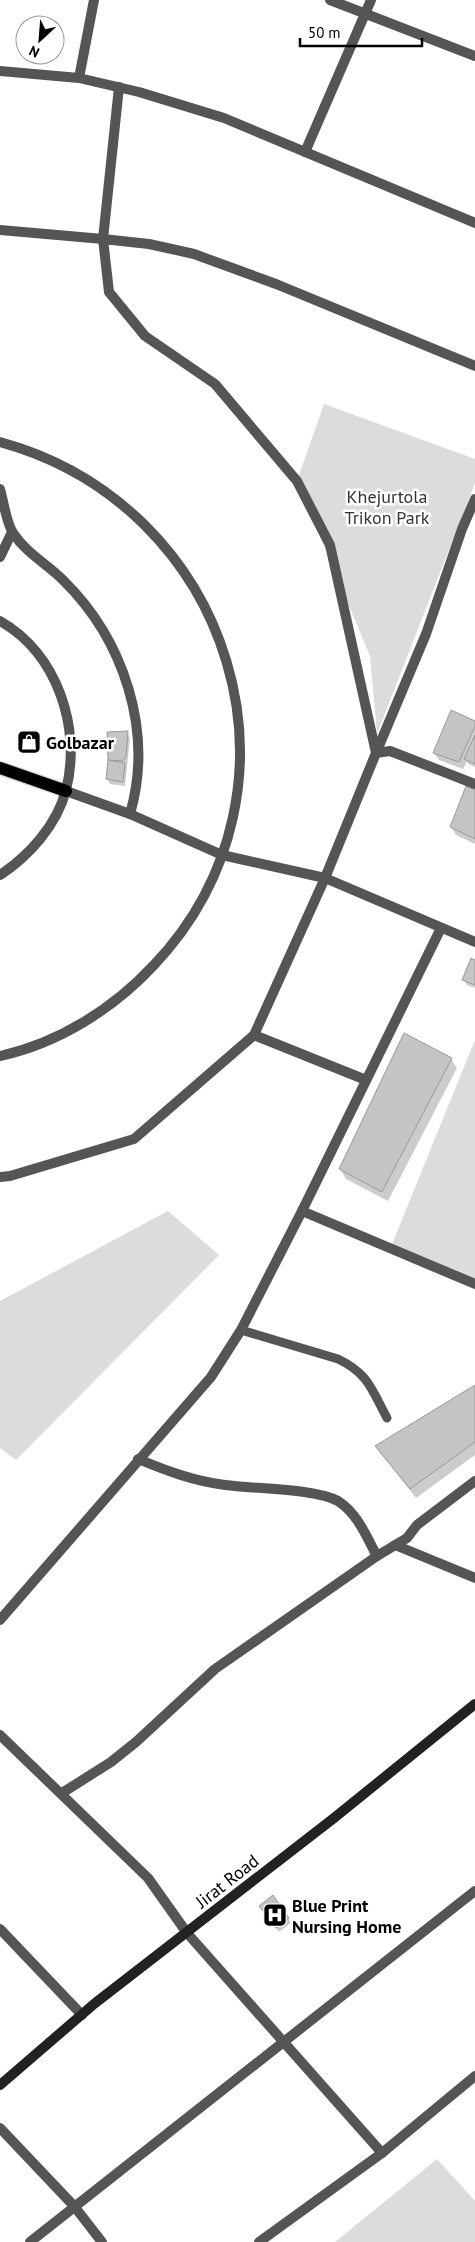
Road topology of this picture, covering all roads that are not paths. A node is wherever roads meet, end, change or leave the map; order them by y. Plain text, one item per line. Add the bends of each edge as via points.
1 (94, 0) edge
2 (330, 0) edge
3 (371, 0) edge
4 (366, 14) junction
5 (475, 56) edge
6 (0, 71) edge
7 (79, 78) junction
8 (119, 87) junction
9 (305, 152) junction
10 (475, 223) edge
11 (0, 230) edge
12 (102, 239) junction
13 (475, 366) edge
14 (0, 442) edge
15 (0, 489) edge
16 (475, 500) edge
17 (12, 532) junction
18 (0, 557) edge
19 (0, 621) edge
20 (376, 754) junction
21 (0, 768) edge
22 (475, 784) edge
23 (66, 791) junction
24 (130, 814) junction
25 (222, 855) junction
26 (0, 875) edge
27 (325, 878) junction
28 (441, 928) junction
29 (475, 942) edge
30 (254, 1035) junction
31 (0, 1056) edge
32 (366, 1080) junction
33 (0, 1177) edge
34 (302, 1211) junction
35 (475, 1284) edge
36 (241, 1330) junction
37 (387, 1418) dead end
38 (138, 1459) junction
39 (475, 1482) edge
40 (395, 1545) junction
41 (377, 1556) junction
42 (475, 1578) edge
43 (0, 1620) edge
44 (475, 1704) edge
45 (0, 1735) edge
46 (62, 1793) junction
47 (475, 1891) edge
48 (0, 1930) edge
49 (187, 1933) junction
50 (82, 2015) junction
51 (283, 2042) junction
52 (475, 2076) edge
53 (0, 2085) edge
54 (0, 2128) edge
55 (382, 2153) junction
56 (74, 2206) junction
57 (30, 2242) edge
58 (102, 2242) edge
59 (259, 2242) edge

1 - 7 street
2 - 4 street
3 - 4 street
4 - 5 street
4 - 9 street
6 - 7 street
7 - 8 street
8 - 9 street via 224,118
8 - 12 street
9 - 10 street
11 - 12 street
12 - 13 street via 194,254
12 - 20 street via 109,292 145,336 215,384 297,480 330,546
14 - 25 street via 58,462 124,504 171,553 198,593 225,655 236,702 240,741 238,780
15 - 17 street
16 - 20 street via 462,528 426,634
17 - 18 street
17 - 24 street via 63,580 98,620 120,663 134,710 139,749 136,792
19 - 23 street via 37,652 57,684 69,720 71,757
20 - 22 street via 390,751
20 - 27 street
21 - 23 main road
23 - 24 street
23 - 26 street via 47,831 21,861
24 - 25 street
25 - 27 street
25 - 31 street via 189,922 141,979 81,1024 48,1040
27 - 28 street
27 - 30 street
28 - 29 street
28 - 32 street
30 - 32 street
30 - 33 street via 134,1139
32 - 34 street
34 - 35 street
34 - 36 street
36 - 37 lane via 353,1366 364,1376
36 - 38 street via 211,1377
38 - 41 street via 192,1480 322,1494 355,1515
38 - 43 street
39 - 40 street
40 - 41 street
40 - 42 street
41 - 46 street via 215,1669 136,1742
44 - 49 main road, Jirat Road
45 - 46 street
46 - 49 street via 148,1878
47 - 51 street
48 - 50 street
49 - 50 main road, Jirat Road
49 - 51 street
50 - 53 main road, Jirat Road
51 - 55 street
51 - 56 street
52 - 55 street
54 - 56 street
55 - 59 street
56 - 57 street
56 - 58 street

